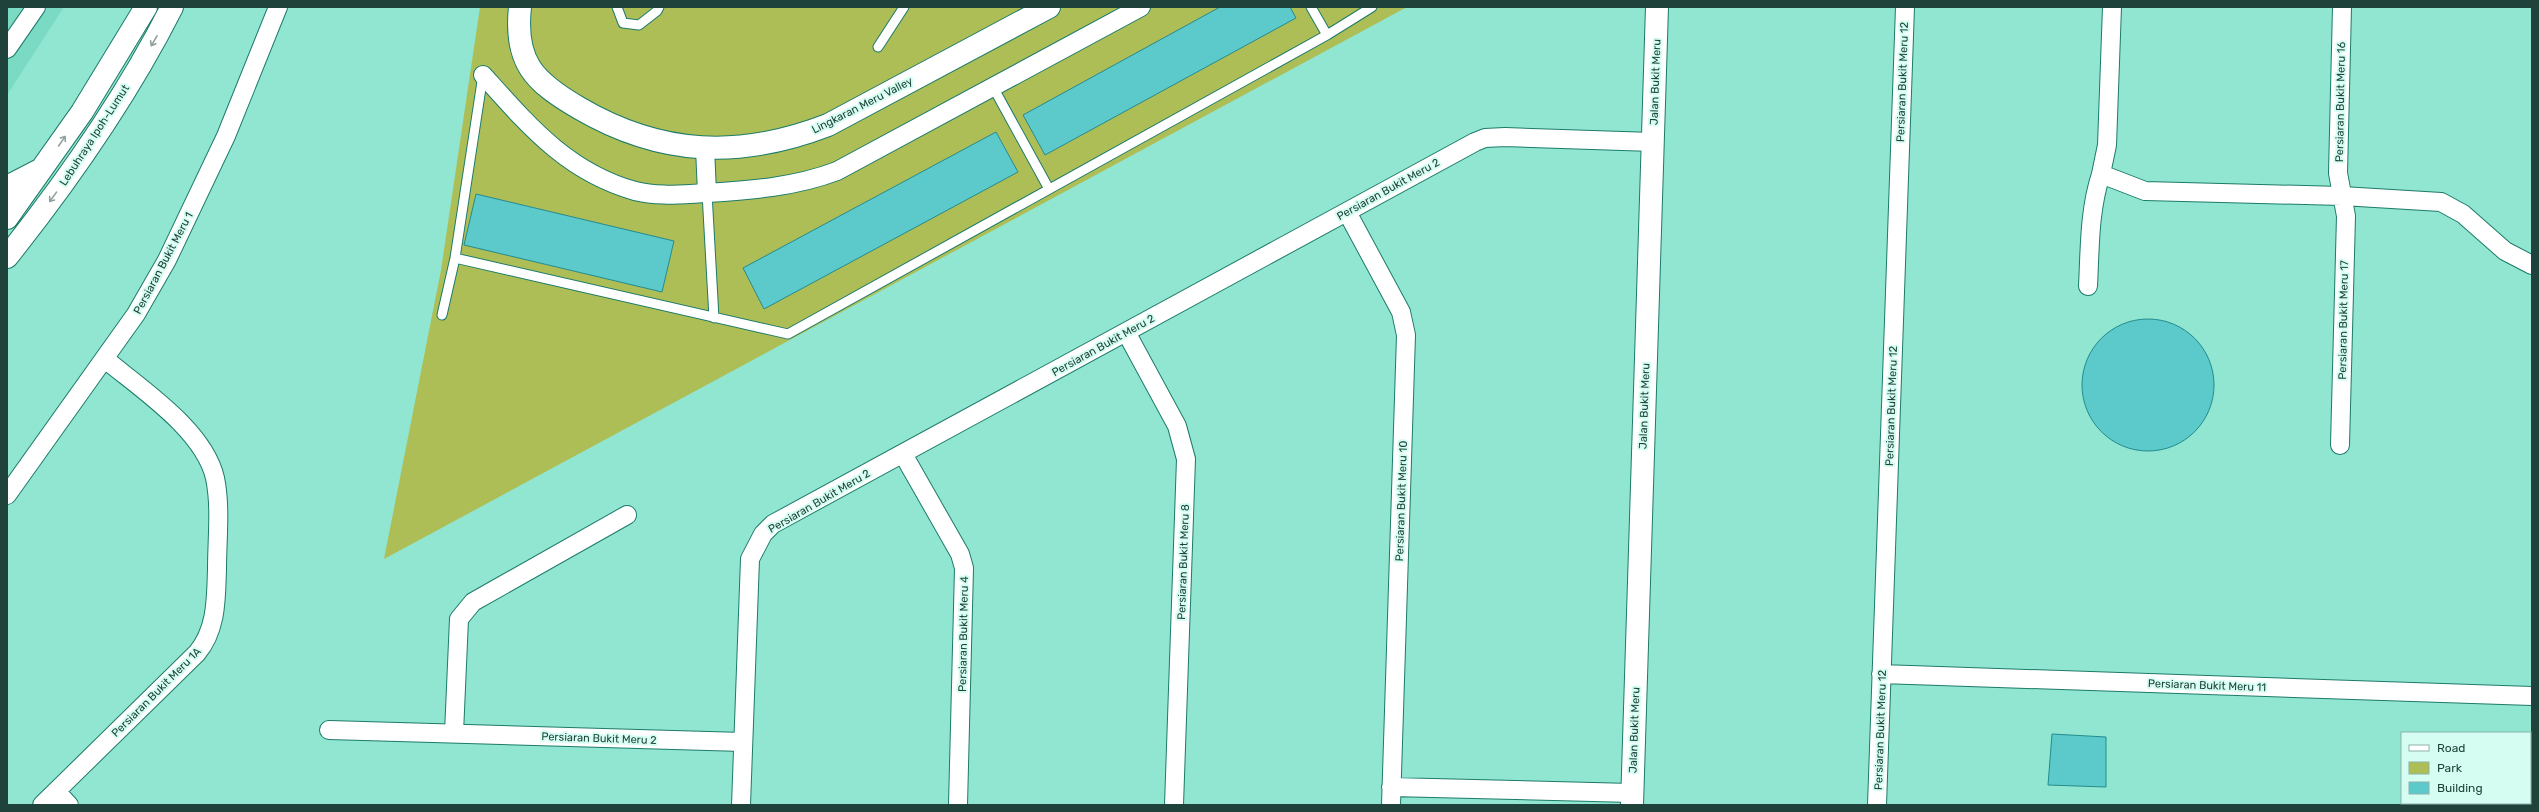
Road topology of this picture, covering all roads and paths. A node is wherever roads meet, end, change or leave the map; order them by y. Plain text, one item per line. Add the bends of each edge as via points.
1 (36, 7) edge
2 (146, 7) edge
3 (172, 7) edge
4 (278, 7) edge
5 (520, 7) edge
6 (617, 7) edge
7 (659, 7) edge
8 (904, 7) edge
9 (1049, 7) edge
10 (1141, 7) edge
11 (1311, 7) edge
12 (1372, 7) edge
13 (1657, 7) edge
14 (1905, 7) edge
15 (2112, 7) edge
16 (2342, 7) edge
17 (1326, 35) junction
18 (878, 47) dead end
19 (7, 49) edge
20 (483, 75) joint
21 (993, 86) junction
22 (1653, 142) junction
23 (705, 148) junction
24 (45, 167) junction
25 (2101, 174) junction
26 (7, 187) edge
27 (1049, 189) junction
28 (707, 193) junction
29 (2342, 196) junction
30 (1347, 212) junction
31 (7, 218) edge
32 (9, 250) edge
33 (455, 258) junction
34 (2532, 265) edge
35 (2088, 286) dead end
36 (442, 315) dead end
37 (714, 318) junction
38 (1126, 332) junction
39 (105, 359) junction
40 (2340, 445) dead end
41 (903, 454) junction
42 (7, 495) edge
43 (627, 515) dead end
44 (1881, 674) junction
45 (2532, 696) edge
46 (329, 730) dead end
47 (454, 733) junction
48 (743, 742) junction
49 (1391, 787) junction
50 (56, 791) junction
51 (1632, 799) edge
52 (42, 805) edge
53 (69, 805) edge
54 (741, 805) edge
55 (958, 805) edge
56 (1174, 805) edge
57 (1391, 805) edge
58 (1877, 805) edge

1 - 19 street
24 -> 2 main road, Lebuhraya Ipoh-Lumut via 115,60
3 -> 32 main road, Lebuhraya Ipoh-Lumut via 103,126
4 - 39 street, Persiaran Bukit Meru 1 via 245,92 196,203 136,314
5 - 23 main road, Lingkaran Meru Valley via 519,39 523,52 539,81 550,92 605,123 634,135 659,143
6 - 7 lane via 623,22 639,25
8 - 18 lane
9 - 23 main road, Lingkaran Meru Valley via 828,125 779,141
10 - 21 street
11 - 17 lane
12 - 17 lane
13 - 22 main road, Jalan Bukit Meru
14 - 44 street, Persiaran Bukit Meru 12
15 - 25 street via 2107,145
16 - 29 street, Persiaran Bukit Meru 16 via 2338,173
17 - 27 lane
20 - 28 street via 531,128 574,165 635,191 657,194
20 - 33 lane
21 - 27 lane
21 - 28 street via 837,171 813,180 765,189
22 - 30 street, Persiaran Bukit Meru 2 via 1486,138
22 - 51 main road, Jalan Bukit Meru
23 - 28 street
24 - 26 main road
24 - 31 main road, Lebuhraya Ipoh-Lumut
25 - 29 street via 2145,191
25 - 35 street via 2092,211
27 - 37 lane via 788,334
28 - 37 lane
29 - 34 street via 2442,202 2463,214 2505,251
29 - 40 street, Persiaran Bukit Meru 17 via 2346,216
30 - 38 street, Persiaran Bukit Meru 2
30 - 49 street, Persiaran Bukit Meru 10 via 1401,312 1406,335
33 - 36 lane
33 - 37 lane
38 - 41 street, Persiaran Bukit Meru 2
38 - 56 street, Persiaran Bukit Meru 8 via 1177,426 1186,459
39 - 42 street, Persiaran Bukit Meru 1
39 - 50 street, Persiaran Bukit Meru 1A via 172,415 206,456 215,477 218,501 216,599 211,630 205,644
41 - 48 street, Persiaran Bukit Meru 2 via 773,524 755,546 748,574
41 - 55 street, Persiaran Bukit Meru 4 via 960,554 964,568
43 - 47 street via 473,602 459,620
44 - 45 street, Persiaran Bukit Meru 11
44 - 58 street, Persiaran Bukit Meru 12
46 - 47 street, Persiaran Bukit Meru 2
47 - 48 street, Persiaran Bukit Meru 2
48 - 54 street, Persiaran Bukit Meru 2
49 - 51 street
49 - 57 street, Persiaran Bukit Meru 10
50 - 52 street, Persiaran Bukit Meru 1A
50 - 53 street

